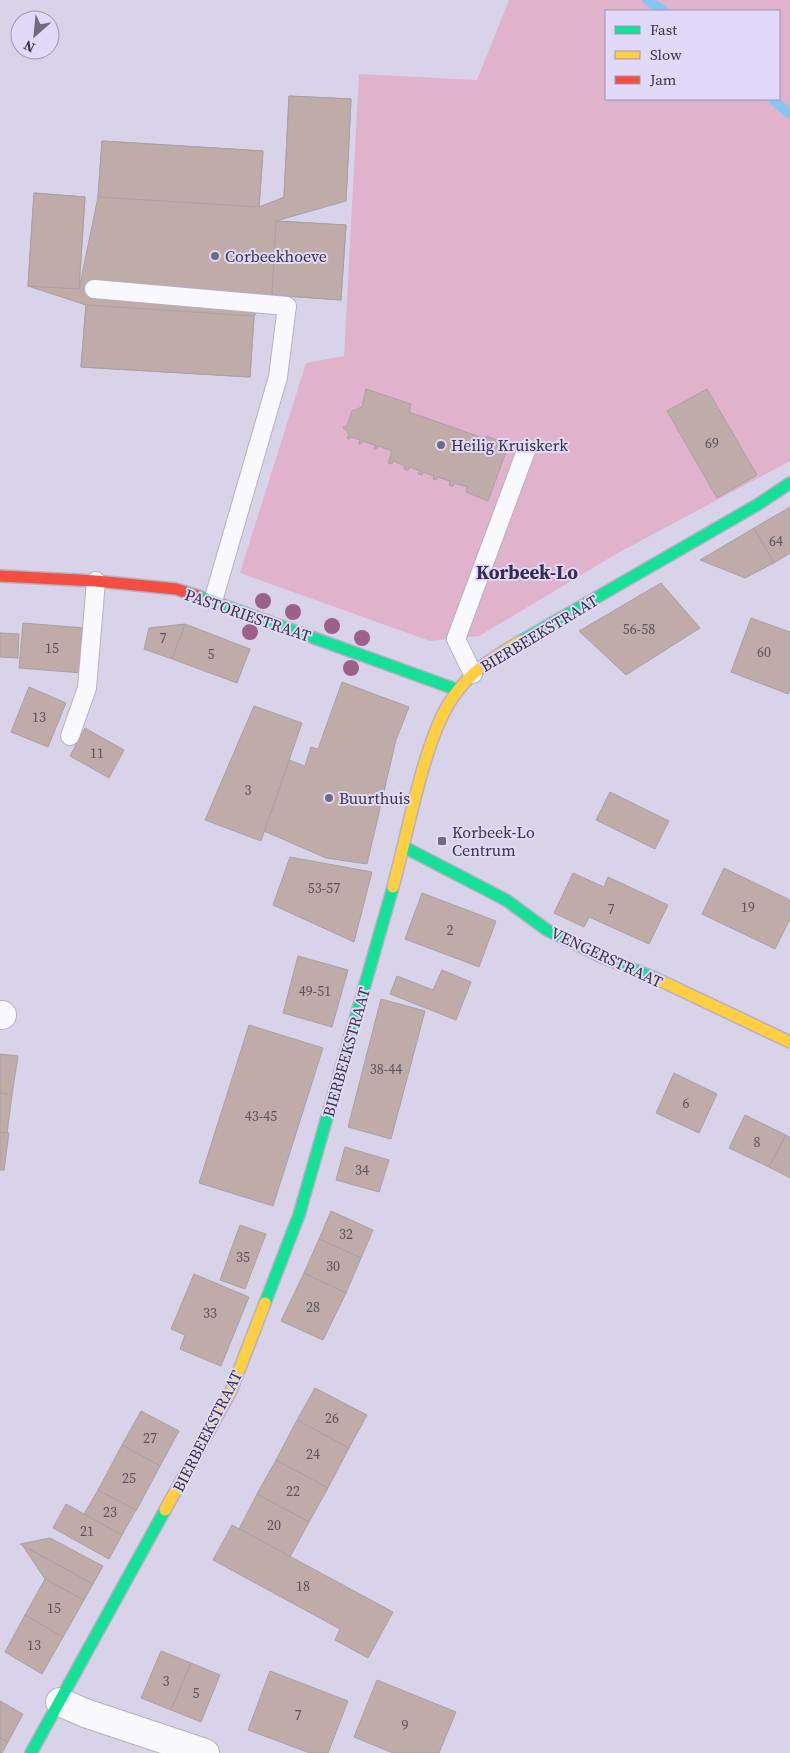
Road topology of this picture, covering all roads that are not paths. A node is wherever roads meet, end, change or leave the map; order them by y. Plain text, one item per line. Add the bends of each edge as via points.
1 (94, 289) dead end
2 (527, 448) dead end
3 (790, 483) edge
4 (0, 576) edge
5 (96, 581) junction
6 (213, 601) junction
7 (473, 674) junction
8 (458, 690) junction
9 (70, 736) dead end
10 (404, 847) junction
11 (790, 1042) edge
12 (60, 1702) junction
13 (30, 1753) edge
14 (205, 1753) edge

1 - 6 lane via 286,306 278,377
2 - 7 lane via 456,639
3 - 7 street, BIERBEEKSTRAAT via 487,662
4 - 5 street, PASTORIESTRAAT
5 - 6 street, PASTORIESTRAAT via 176,590
5 - 9 lane via 88,688
6 - 8 street, PASTORIESTRAAT
7 - 8 street, BIERBEEKSTRAAT
8 - 10 street, BIERBEEKSTRAAT via 434,733
10 - 11 street, VENGERSTRAAT via 506,900 547,930
10 - 12 street, BIERBEEKSTRAAT via 299,1215 231,1391
12 - 13 street, BIERBEEKSTRAAT
12 - 14 street

